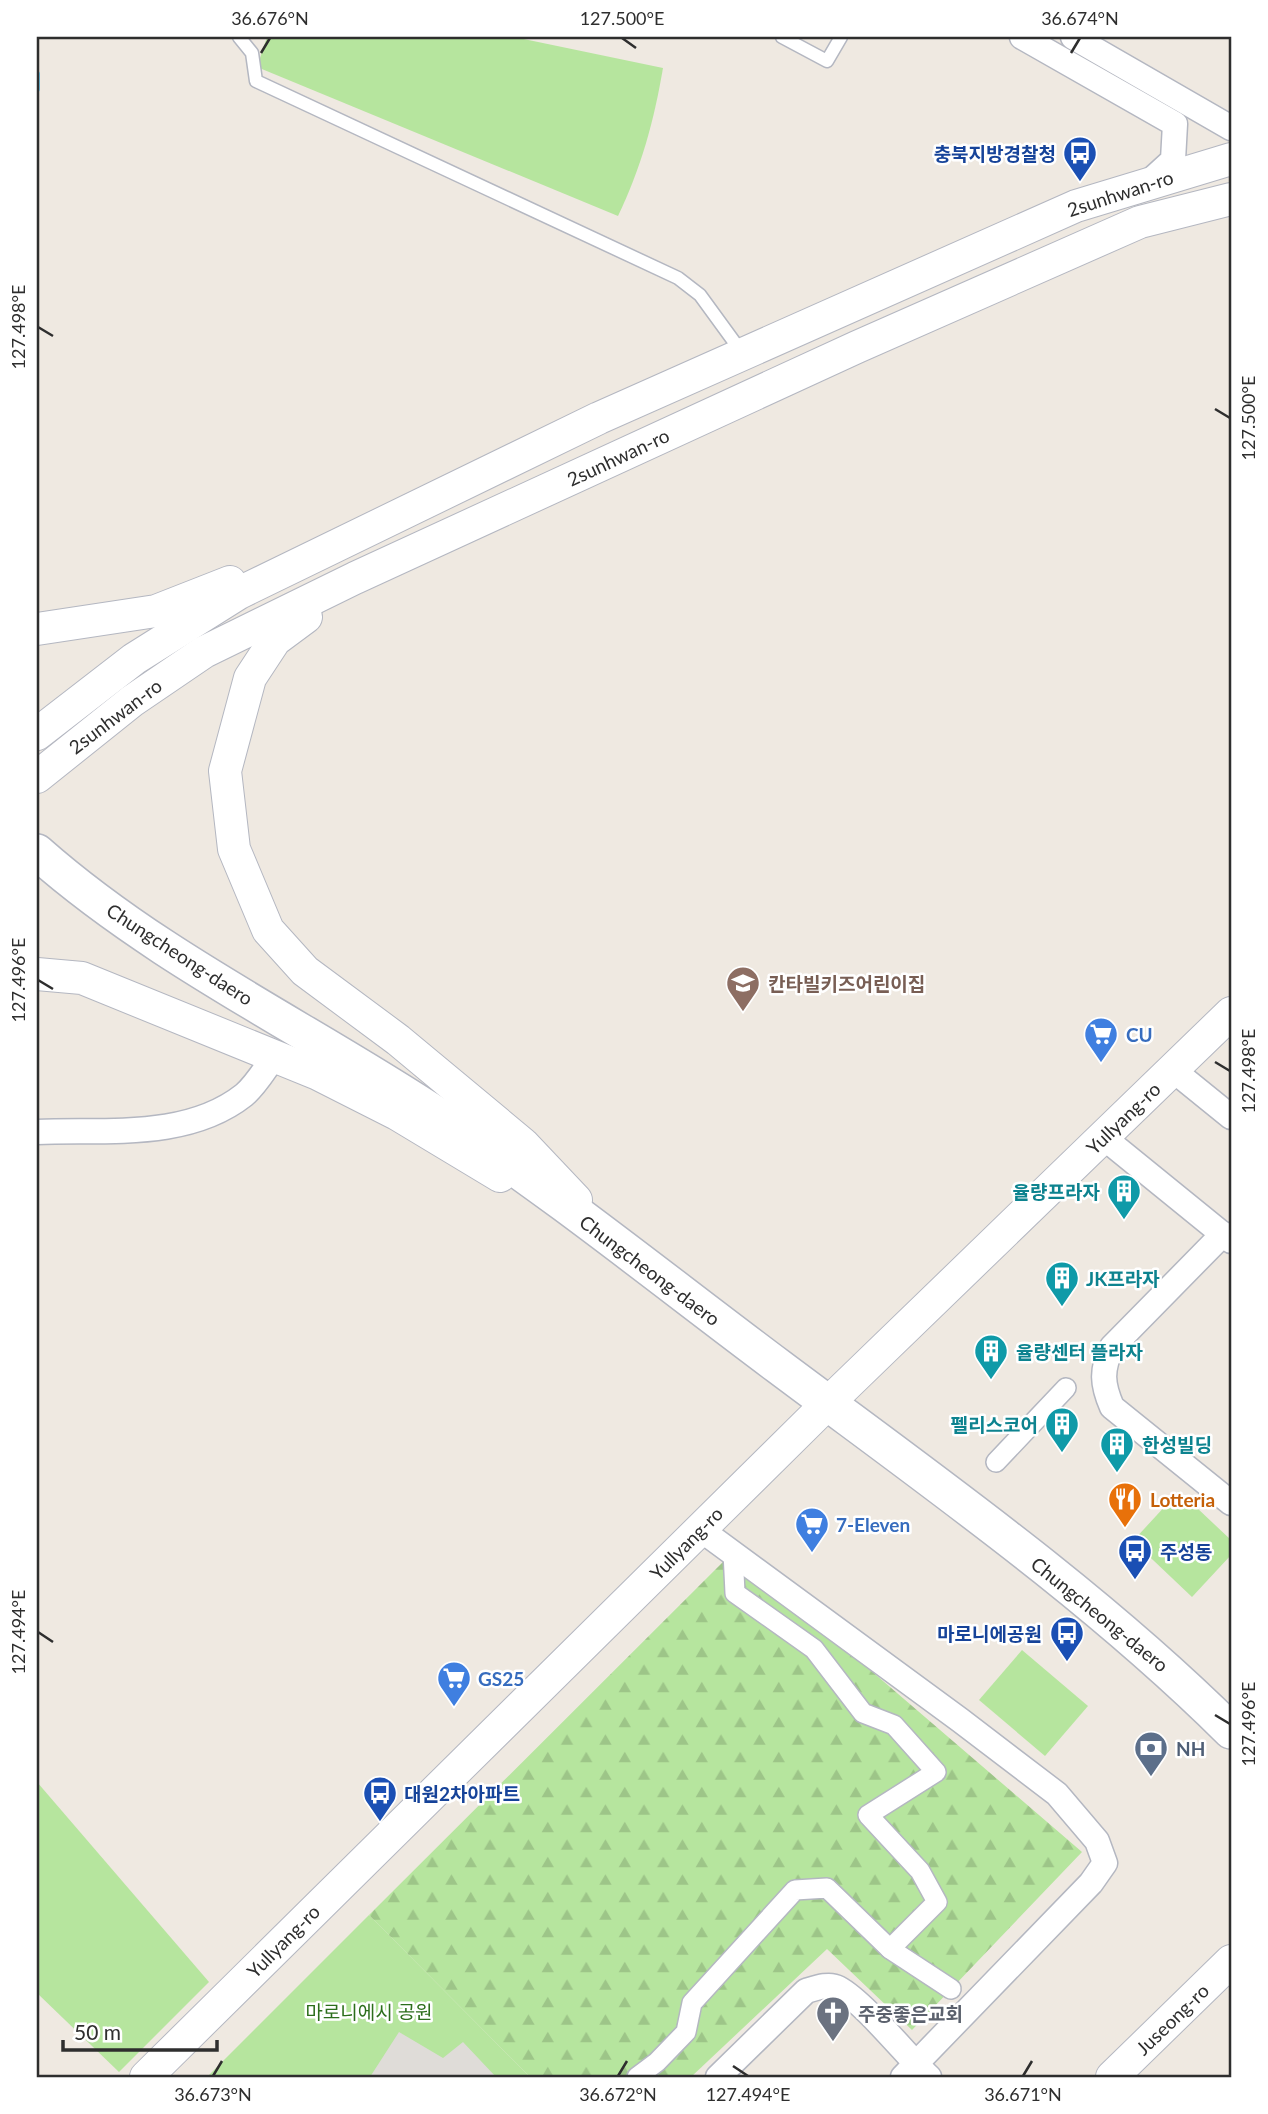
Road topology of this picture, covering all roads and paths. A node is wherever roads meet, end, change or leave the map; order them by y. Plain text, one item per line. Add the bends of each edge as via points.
1 (239, 37) edge
2 (782, 37) edge
3 (841, 37) edge
4 (1021, 37) edge
5 (1073, 37) edge
6 (1231, 128) edge
7 (1231, 159) edge
8 (1148, 183) junction
9 (1231, 199) edge
10 (743, 354) junction
11 (370, 572) junction
12 (266, 579) junction
13 (37, 629) edge
14 (37, 734) edge
15 (37, 777) edge
16 (37, 852) edge
17 (37, 974) edge
18 (1231, 1013) edge
19 (274, 1057) junction
20 (1173, 1069) junction
21 (1231, 1117) edge
22 (37, 1132) edge
23 (1103, 1137) junction
24 (1227, 1238) edge
25 (622, 1250) junction
26 (1066, 1388) dead end
27 (828, 1403) junction
28 (996, 1462) dead end
29 (1231, 1503) edge
30 (700, 1529) junction
31 (733, 1552) junction
32 (1231, 1731) edge
33 (890, 1949) junction
34 (1231, 1961) edge
35 (951, 1989) dead end
36 (916, 2073) edge
37 (146, 2077) edge
38 (636, 2077) edge
39 (718, 2077) edge
40 (1112, 2077) edge

1 - 10 lane via 252,52 256,81 678,278 700,295
2 - 3 lane via 827,61
4 - 8 street via 1175,124 1173,160
5 - 6 street
7 - 8 street, 2sunhwan-ro
8 - 10 street, 2sunhwan-ro via 1076,206
9 - 11 street, 2sunhwan-ro via 1140,222
10 - 12 street, 2sunhwan-ro
11 - 15 street, 2sunhwan-ro via 204,652 132,701
11 - 25 street via 275,640 250,678 225,771 234,849 268,930 304,971 398,1040 523,1144
12 - 13 street via 226,583 156,611
12 - 14 street, 2sunhwan-ro via 134,659
16 - 25 main road, Chungcheong-daero via 152,939 359,1063 491,1151
17 - 19 street via 82,978
18 - 20 street, Yullyang-ro
19 - 22 street via 247,1093 214,1115 178,1126
19 - 25 street via 397,1114
20 - 21 street
20 - 23 street, Yullyang-ro
23 - 24 street
23 - 27 street, Yullyang-ro
24 - 29 street via 1112,1347 1103,1367 1112,1407
25 - 27 main road, Chungcheong-daero
26 - 28 street
27 - 30 street, Yullyang-ro
27 - 32 main road, Chungcheong-daero via 1156,1659
30 - 31 street
30 - 37 street, Yullyang-ro
31 - 33 street via 736,1593 814,1649 863,1713 894,1726 936,1772 868,1815 920,1871 937,1902
31 - 36 street via 1057,1794 1097,1842 1105,1863
33 - 35 street
33 - 38 street via 827,1888 795,1890 692,2003 686,2032
34 - 40 street, Juseong-ro
36 - 39 street via 836,1987 824,1986 806,1991

